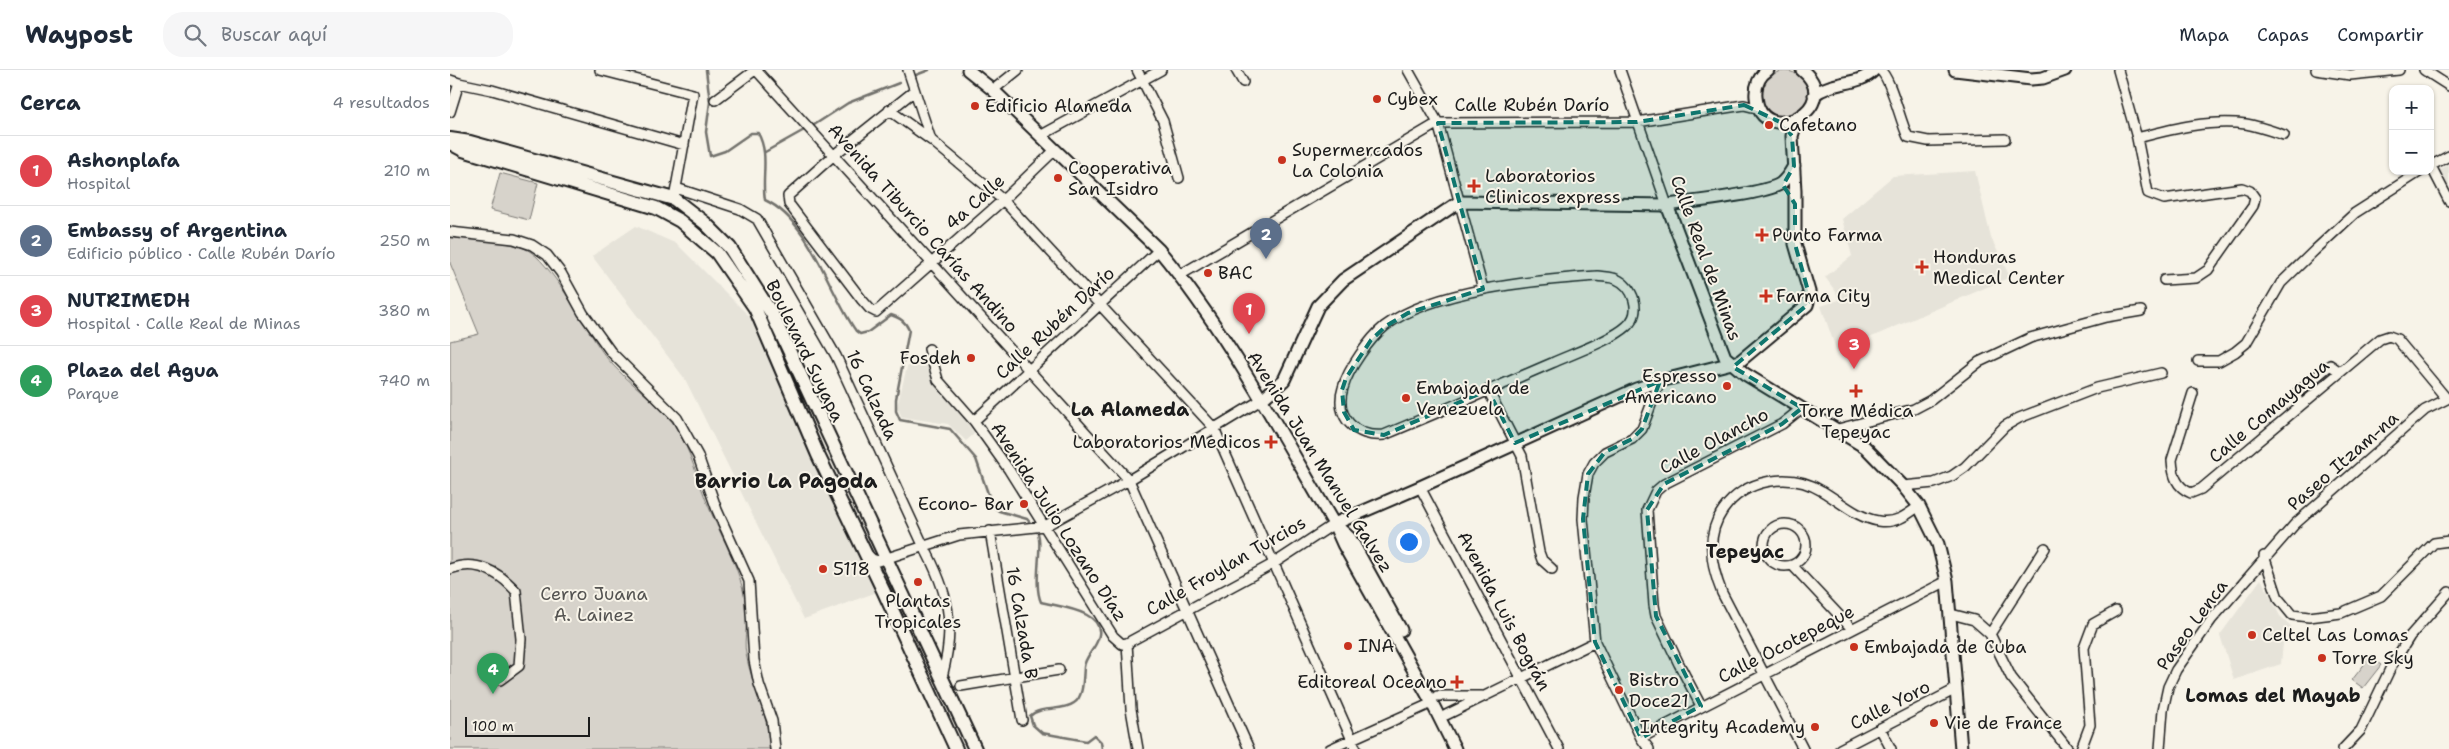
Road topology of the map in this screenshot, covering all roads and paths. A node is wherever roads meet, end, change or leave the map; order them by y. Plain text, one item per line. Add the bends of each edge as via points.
1 (755, 70) edge
2 (908, 70) edge
3 (968, 70) edge
4 (1018, 70) edge
5 (1137, 70) edge
6 (1161, 70) edge
7 (1236, 70) edge
8 (1408, 70) edge
9 (1620, 70) edge
10 (1768, 70) edge
11 (1874, 70) edge
12 (1880, 70) edge
13 (1955, 70) edge
14 (2066, 70) edge
15 (2118, 70) edge
16 (2316, 70) edge
17 (2399, 70) edge
18 (2424, 70) edge
19 (604, 71) edge
20 (1806, 74) edge
21 (1142, 80) junction
22 (454, 81) edge
23 (1243, 82) dead end
24 (1829, 85) junction
25 (2449, 86) edge
26 (993, 90) junction
27 (913, 92) junction
28 (1814, 95) junction
29 (1755, 96) junction
30 (715, 100) dead end
31 (1744, 105) junction
32 (1760, 109) junction
33 (889, 110) junction
34 (450, 112) edge
35 (1797, 120) junction
36 (1637, 122) junction
37 (1782, 122) junction
38 (1438, 123) junction
39 (2284, 135) dead end
40 (1040, 136) junction
41 (1792, 136) junction
42 (2137, 138) junction
43 (2005, 139) dead end
44 (931, 140) junction
45 (450, 141) edge
46 (684, 145) junction
47 (1055, 150) junction
48 (834, 155) junction
49 (2449, 156) edge
50 (2434, 164) edge
51 (1794, 166) junction
52 (2434, 172) edge
53 (2415, 175) edge
54 (1179, 178) dead end
55 (1772, 188) junction
56 (675, 193) junction
57 (1003, 200) junction
58 (2449, 201) edge
59 (1459, 202) junction
60 (1795, 204) junction
61 (1667, 205) junction
62 (450, 232) edge
63 (1159, 250) junction
64 (932, 262) junction
65 (1180, 275) junction
66 (2164, 280) dead end
67 (1483, 289) junction
68 (1100, 305) junction
69 (2141, 311) dead end
70 (929, 349) dead end
71 (1754, 351) junction
72 (2198, 361) dead end
73 (1731, 364) junction
74 (1030, 370) junction
75 (2161, 373) dead end
76 (1660, 381) junction
77 (1761, 382) junction
78 (1488, 390) junction
79 (2193, 393) dead end
80 (2447, 398) edge
81 (1261, 400) junction
82 (1802, 408) junction
83 (974, 421) junction
84 (1214, 428) junction
85 (1838, 429) junction
86 (1515, 443) junction
87 (1129, 480) junction
88 (1903, 486) junction
89 (1420, 488) junction
90 (1919, 506) junction
91 (1334, 524) junction
92 (1038, 527) junction
93 (990, 531) junction
94 (2449, 541) edge
95 (923, 545) junction
96 (2045, 548) dead end
97 (864, 551) junction
98 (2264, 556) junction
99 (886, 560) junction
100 (1273, 564) junction
101 (1792, 564) junction
102 (450, 568) edge
103 (1552, 568) dead end
104 (878, 579) junction
105 (1947, 581) junction
106 (2449, 592) edge
107 (1186, 610) junction
108 (2116, 611) dead end
109 (1950, 614) junction
110 (1852, 629) junction
111 (1990, 634) junction
112 (1595, 642) junction
113 (1127, 643) junction
114 (1059, 670) dead end
115 (1764, 675) junction
116 (1016, 676) junction
117 (942, 677) junction
118 (1521, 677) junction
119 (500, 680) dead end
120 (961, 686) dead end
121 (1956, 689) junction
122 (1485, 696) junction
123 (1434, 699) junction
124 (1701, 706) junction
125 (1446, 715) junction
126 (1022, 720) dead end
127 (1880, 728) junction
128 (1641, 738) junction
129 (1351, 740) junction
130 (775, 749) edge
131 (956, 749) edge
132 (975, 749) edge
133 (1138, 749) edge
134 (1249, 749) edge
135 (1330, 749) edge
136 (1356, 749) edge
137 (1455, 749) edge
138 (1462, 749) edge
139 (1559, 749) edge
140 (1649, 749) edge
141 (1803, 749) edge
142 (1840, 749) edge
143 (1891, 749) edge
144 (1961, 749) edge
145 (2068, 749) edge
146 (2081, 749) edge
147 (2160, 749) edge
148 (2343, 749) edge

1 - 30 street
1 - 48 street, Avenida Tiburcio Carías Andino
2 - 27 street
3 - 26 street, Avenida Juan Manuel Galvez
4 - 26 street
5 - 21 street
6 - 21 street
7 - 23 street
8 - 38 street
9 - 36 street, Calle Real de Minas
10 - 29 street via 1759,80
11 - 24 street via 1868,76
12 - 43 street via 1885,74 1908,137 1928,142
13 - 14 street via 2031,79
15 - 42 street
16 - 17 street via 2350,75
18 - 25 street
19 - 46 street via 693,94
20 - 24 street
20 - 28 street
21 - 40 street
21 - 54 street via 1163,121
22 - 34 street
22 - 46 street
24 - 28 street
26 - 40 street, Avenida Juan Manuel Galvez
27 - 33 street
27 - 44 street
28 - 35 street via 1809,110
29 - 31 street
29 - 32 street
31 - 32 street, Calle Rubén Darío
31 - 36 street, Calle Rubén Darío
32 - 37 street via 1770,118
33 - 44 street
33 - 48 street
35 - 37 street
35 - 41 street
36 - 38 street, Calle Rubén Darío
36 - 61 street, Calle Real de Minas
37 - 41 street
38 - 59 street
38 - 65 street, Calle Rubén Darío
39 - 42 street via 2246,124 2204,124
40 - 47 street, Avenida Juan Manuel Galvez
41 - 51 street
42 - 66 street via 2148,193 2164,199 2242,188 2255,198 2253,206 2208,270 2196,278
44 - 57 street
45 - 56 main road, Boulevard Suyapa via 470,142
45 - 97 main road, Boulevard Suyapa via 463,150 656,208 680,221 718,252 765,328 818,455
46 - 56 street
47 - 57 street, 4a Calle
47 - 63 street, Avenida Juan Manuel Galvez
48 - 64 street, Avenida Tiburcio Carías Andino
48 - 64 street, 4a Calle via 788,196 789,204 870,309 876,312 884,307
49 - 50 street
51 - 55 street via 1787,178
51 - 60 street
52 - 58 street
53 - 72 street via 2355,213 2314,250 2281,283 2246,343 2219,361
55 - 60 street via 1786,188
55 - 61 street
56 - 95 street, 16 Calzada via 740,209 756,218 836,356
56 - 99 main road, Boulevard Suyapa via 730,248 772,314
57 - 64 street, 4a Calle
57 - 68 street
59 - 61 street
59 - 67 street
59 - 81 street via 1343,280 1327,295 1318,306 1284,380
60 - 71 street, Calle Froylan Turcios via 1795,244 1810,295 1809,302
61 - 73 street, Calle Real de Minas via 1721,352
62 - 130 street via 514,239 547,255 611,352 677,418 698,456 748,581 754,660 772,721
63 - 65 street, Avenida Juan Manuel Galvez
63 - 68 street, Calle Rubén Darío
64 - 74 street, Avenida Tiburcio Carías Andino
65 - 81 street, Avenida Juan Manuel Galvez via 1211,318
67 - 78 street via 1597,276 1615,278 1626,285 1635,303 1627,326
67 - 78 street via 1408,313 1386,326 1371,340 1346,378 1342,401 1354,430 1373,436 1384,435
68 - 74 street, Calle Rubén Darío
68 - 84 street
69 - 85 street via 2030,338 1980,362 1914,409
70 - 83 street, Avenida Julio Lozano Díaz via 938,380
71 - 73 street, Calle Froylan Turcios
71 - 77 street via 1750,364
73 - 76 street, Calle Froylan Turcios
73 - 77 street, Calle Real de Minas
74 - 83 street, Calle Rubén Darío
74 - 87 street, Avenida Tiburcio Carías Andino
75 - 88 street via 2096,388 2019,418 2005,426 1952,476 1934,483
76 - 86 street, Calle Froylan Turcios
76 - 112 street via 1642,429 1632,439 1606,452 1588,474 1583,519
77 - 82 street, Calle Real de Minas
78 - 86 street
79 - 80 street, Calle Comayagua via 2172,460 2177,482 2182,490 2191,493 2201,489 2380,339 2389,336 2397,339
80 - 98 street, Paseo Itzam-na via 2425,410 2295,524
81 - 84 street
81 - 91 street, Avenida Juan Manuel Galvez
82 - 85 street, Calle Real de Minas
82 - 124 street, Calle Olancho via 1775,428 1664,484 1656,491 1647,510 1656,616
83 - 92 street, Avenida Julio Lozano Díaz via 1009,470
84 - 87 street
84 - 100 street
85 - 88 street, Calle Real de Minas via 1865,447
86 - 89 street, Calle Froylan Turcios
86 - 103 street via 1522,456 1538,552
87 - 92 street
87 - 107 street, Avenida Tiburcio Carías Andino
88 - 90 street, Calle Real de Minas
89 - 91 street, Calle Froylan Turcios
89 - 118 street, Avenida Luis Bográn
90 - 105 street, Calle Real de Minas via 1938,544
90 - 115 street via 1902,519 1880,522 1854,513 1820,489 1782,479 1757,484 1727,505 1713,534 1713,572
91 - 100 street, Calle Froylan Turcios
91 - 123 street, Avenida Juan Manuel Galvez
92 - 93 street
92 - 113 street, Avenida Julio Lozano Díaz via 1114,636 1122,644
93 - 95 street
93 - 116 street, 16 Calzada B
94 - 98 street via 2434,543 2381,596 2341,613 2309,617 2292,615 2278,598
95 - 99 street
95 - 117 street, 16 Calzada via 939,573 949,618 950,640
96 - 111 street
97 - 99 street via 872,559
97 - 104 main road, Boulevard Suyapa
98 - 147 street, Paseo Lenca via 2212,618 2176,670 2163,710
99 - 104 street
99 - 117 main road, Boulevard Suyapa
100 - 107 street, Calle Froylan Turcios
100 - 129 street
101 - 101 street via 1805,552 1805,538 1790,524 1776,525 1766,535 1766,555 1776,564
101 - 110 street
102 - 119 street via 482,567 496,572 516,591 521,639 519,666
104 - 131 main road, Boulevard Suyapa
105 - 109 street, Calle Real de Minas
105 - 110 street, Calle Ocotepeque
106 - 148 street via 2410,636 2392,665 2361,730
107 - 113 street, Calle Froylan Turcios
107 - 134 street, Avenida Tiburcio Carías Andino
108 - 146 street via 2092,624 2084,648 2090,725
109 - 111 street via 1974,620
109 - 121 street, Calle Real de Minas
110 - 115 street, Calle Ocotepeque
111 - 145 street via 2012,677
112 - 118 street
112 - 128 street
113 - 133 street, Avenida Julio Lozano Díaz via 1131,709
114 - 116 street
115 - 124 street, Calle Ocotepeque
115 - 141 street
116 - 120 street
116 - 126 street, 16 Calzada B
117 - 132 main road, Boulevard Suyapa
118 - 122 street
118 - 139 street, Avenida Luis Bográn
121 - 127 street, Calle Yoro
121 - 144 street, Calle Real de Minas
122 - 123 street
122 - 125 street
123 - 125 street
123 - 129 street
123 - 137 street
124 - 128 street, Calle Ocotepeque
125 - 138 street
127 - 142 street, Calle Yoro
127 - 143 street
128 - 140 street
129 - 135 street
129 - 136 street

